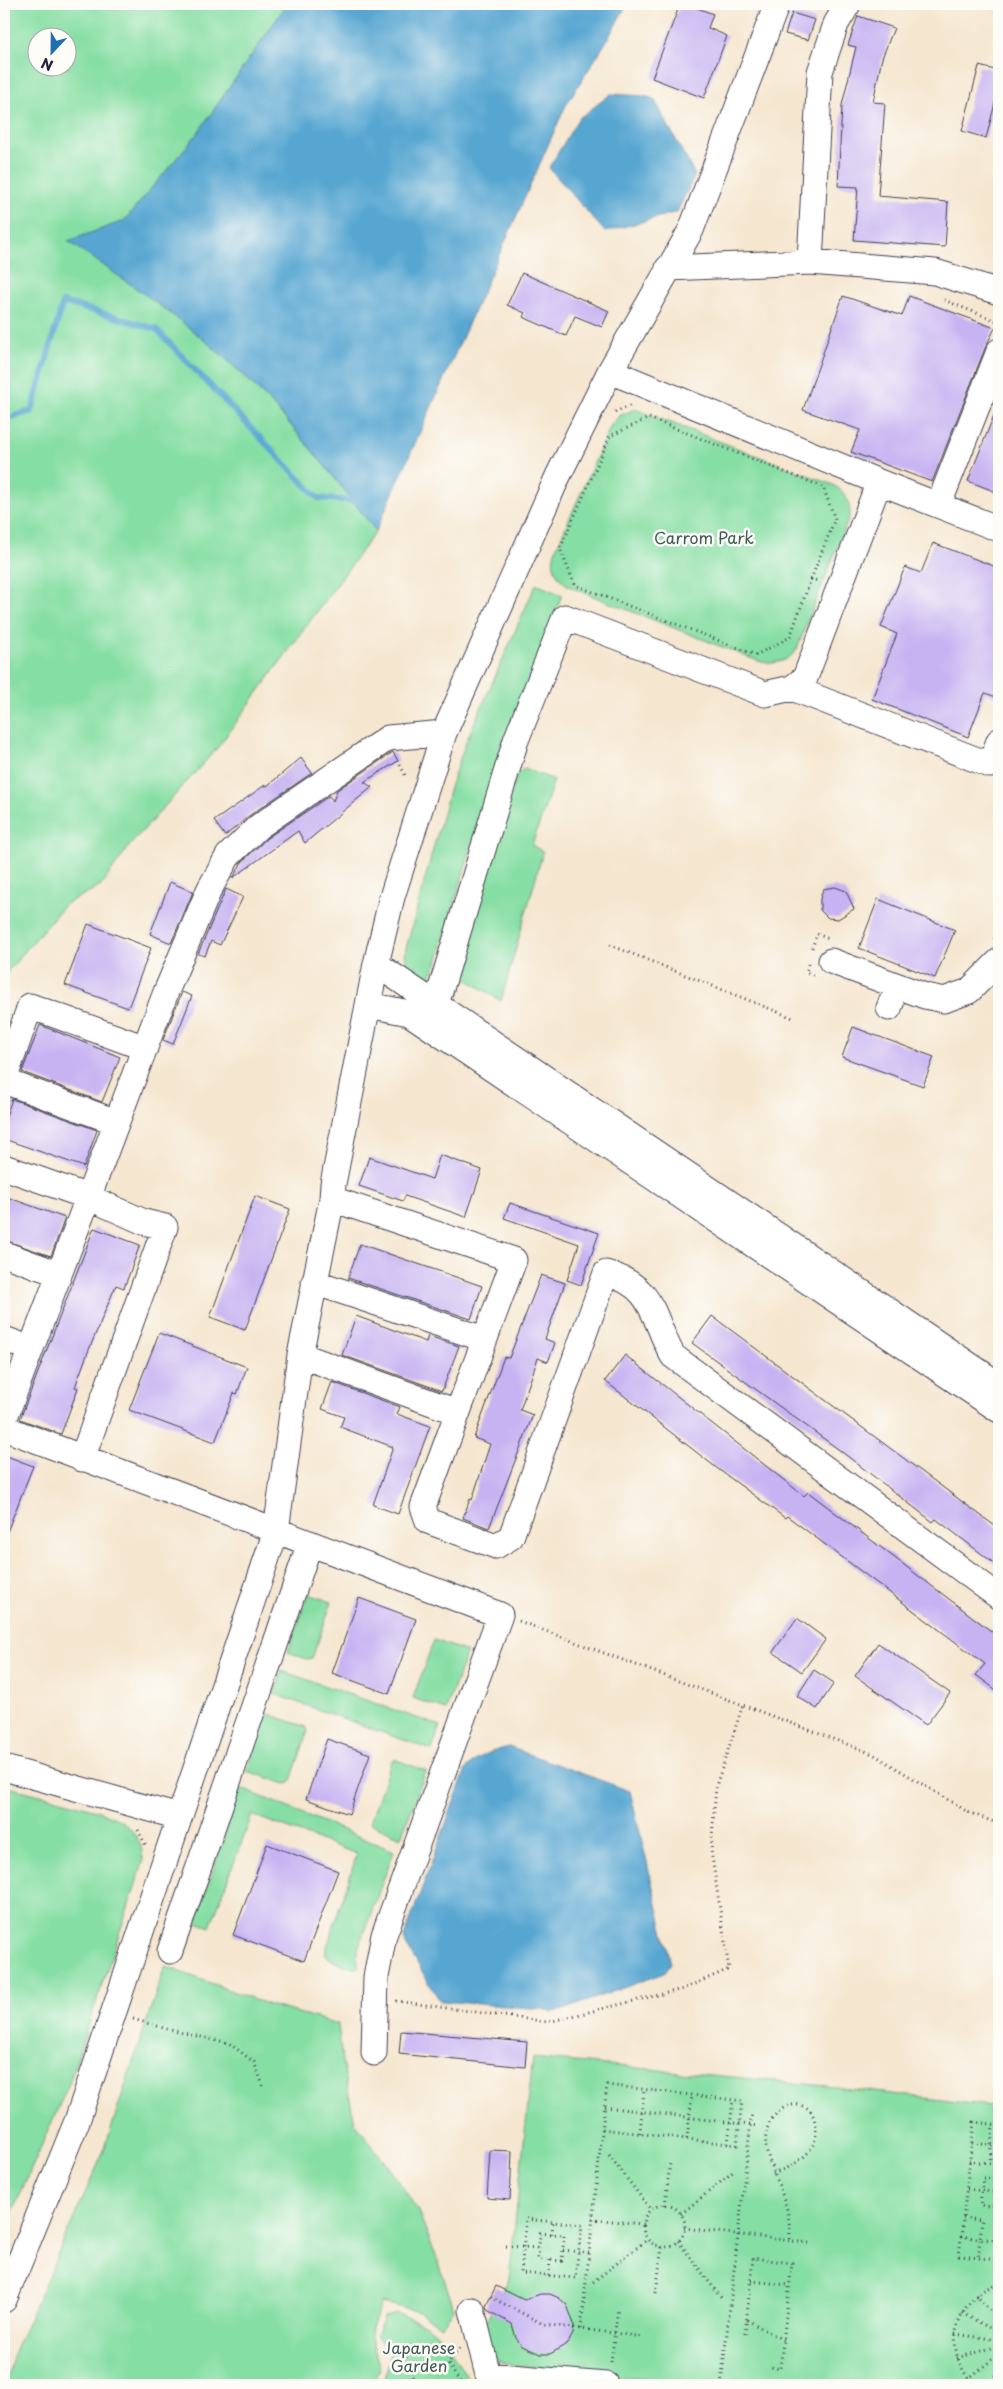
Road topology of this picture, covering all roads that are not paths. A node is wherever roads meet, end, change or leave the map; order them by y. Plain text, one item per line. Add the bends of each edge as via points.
1 (777, 4) edge
2 (848, 4) edge
3 (810, 262) junction
4 (668, 268) junction
5 (999, 292) edge
6 (999, 351) edge
7 (610, 370) junction
8 (879, 482) junction
9 (939, 504) junction
10 (999, 528) edge
11 (792, 688) junction
12 (445, 717) junction
13 (999, 741) edge
14 (833, 951) road end
15 (993, 953) edge
16 (376, 964) junction
17 (369, 1005) junction
18 (436, 1006) junction
19 (145, 1048) junction
20 (4, 1080) edge
21 (116, 1122) junction
22 (4, 1167) edge
23 (88, 1197) junction
24 (332, 1199) junction
25 (4, 1254) edge
26 (59, 1274) junction
27 (314, 1282) junction
28 (4, 1339) edge
29 (484, 1339) junction
30 (31, 1349) junction
31 (300, 1355) junction
32 (999, 1385) edge
33 (999, 1410) edge
34 (457, 1412) junction
35 (4, 1420) edge
36 (4, 1428) edge
37 (82, 1459) junction
38 (276, 1531) junction
39 (310, 1542) junction
40 (999, 1597) edge
41 (4, 1768) edge
42 (179, 1817) junction
43 (170, 1951) dead end
44 (374, 2053) dead end
45 (4, 2300) edge
46 (480, 2303) road end
47 (614, 2376) edge
48 (489, 2380) edge

1 - 4 lane via 691,230
2 - 3 lane via 836,24 820,72
3 - 4 lane
3 - 5 lane via 935,272
4 - 7 lane
6 - 9 lane
7 - 8 lane
7 - 12 lane
8 - 9 lane
8 - 11 lane via 805,678
9 - 10 lane
11 - 13 lane via 990,766
11 - 18 lane via 765,694 565,617 516,740
12 - 16 lane via 392,897
12 - 19 lane via 388,738 258,827 228,856 209,890
14 - 15 lane via 925,996 944,1000 970,992
16 - 17 lane
16 - 18 lane
17 - 24 lane
17 - 33 lane via 409,1013
18 - 32 lane
19 - 20 lane via 30,1006
19 - 21 lane
20 - 21 lane
21 - 23 lane
22 - 23 lane
23 - 26 lane
23 - 37 lane via 144,1222 165,1227
24 - 27 lane
24 - 29 lane via 514,1260
25 - 26 lane
26 - 30 lane
27 - 29 lane
27 - 31 lane
28 - 30 lane
29 - 34 lane
30 - 35 lane
31 - 34 lane
31 - 38 lane
34 - 40 lane via 424,1506 428,1521 496,1546 511,1537 606,1273 622,1278 640,1289 648,1300 673,1356
36 - 37 lane
37 - 38 lane
38 - 39 lane
38 - 42 lane
39 - 43 lane
39 - 44 lane via 500,1615 384,1935 376,1976
41 - 42 lane
42 - 45 lane via 77,2121
46 - 48 lane via 479,2338
47 - 48 lane

